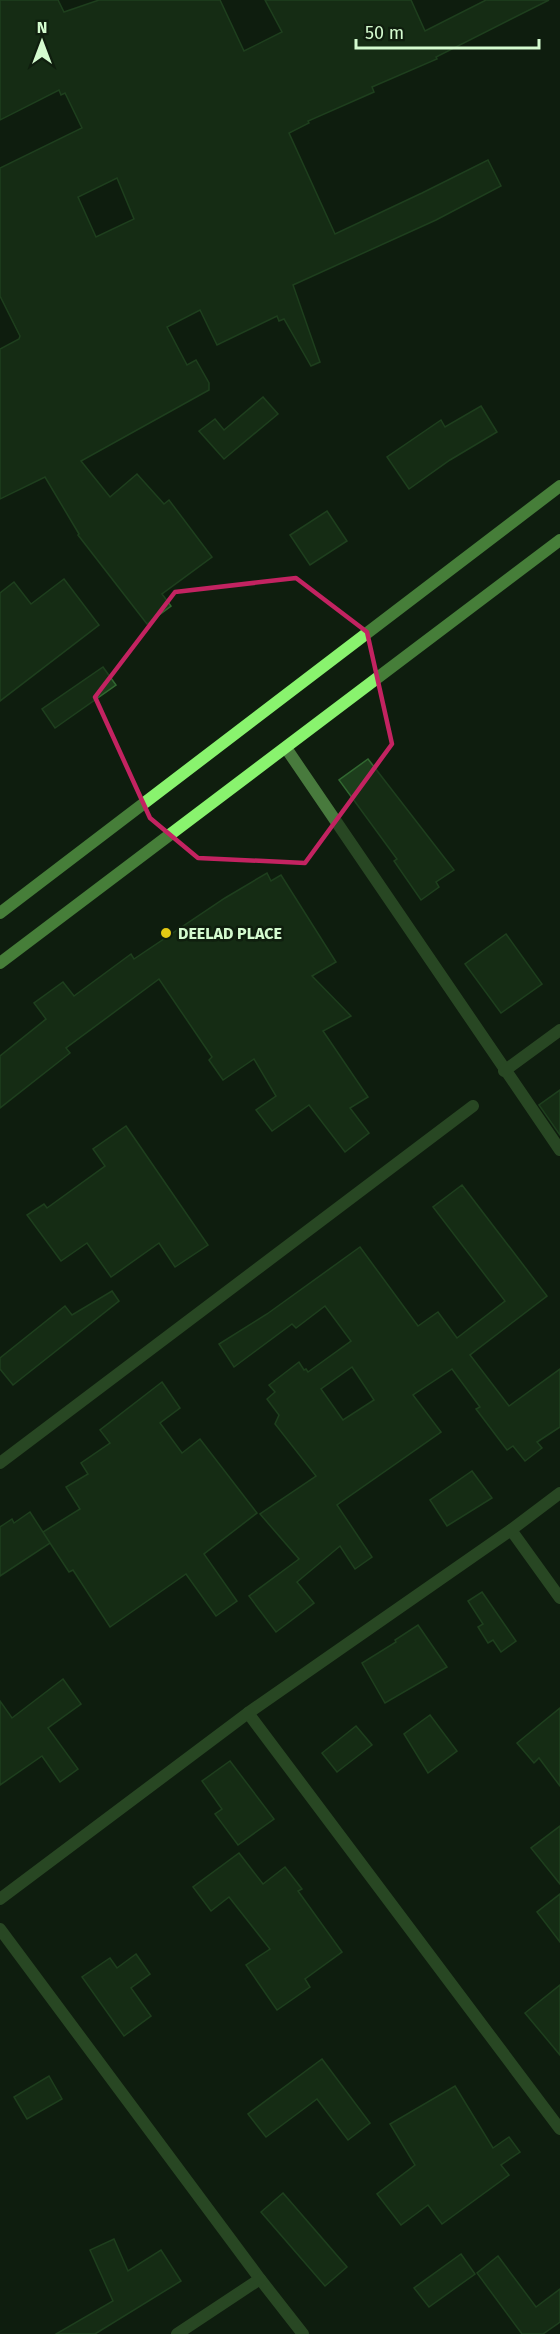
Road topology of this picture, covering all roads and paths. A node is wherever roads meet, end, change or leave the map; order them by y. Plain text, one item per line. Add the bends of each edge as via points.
1 (560, 486) edge
2 (560, 540) edge
3 (286, 748) junction
4 (0, 913) edge
5 (0, 963) edge
6 (560, 1030) edge
7 (504, 1071) junction
8 (473, 1106) dead end
9 (560, 1150) edge
10 (0, 1463) edge
11 (560, 1493) edge
12 (511, 1530) junction
13 (560, 1598) edge
14 (248, 1713) junction
15 (0, 1899) edge
16 (0, 1929) edge
17 (560, 2129) edge
18 (260, 2279) junction
19 (177, 2334) edge
20 (303, 2334) edge

1 - 4 main road
2 - 3 main road
3 - 5 main road
3 - 7 street
6 - 7 street
7 - 9 street
8 - 10 street
11 - 12 street
12 - 13 street
12 - 14 street
14 - 15 street
14 - 17 street
16 - 18 street
18 - 19 street
18 - 20 street

